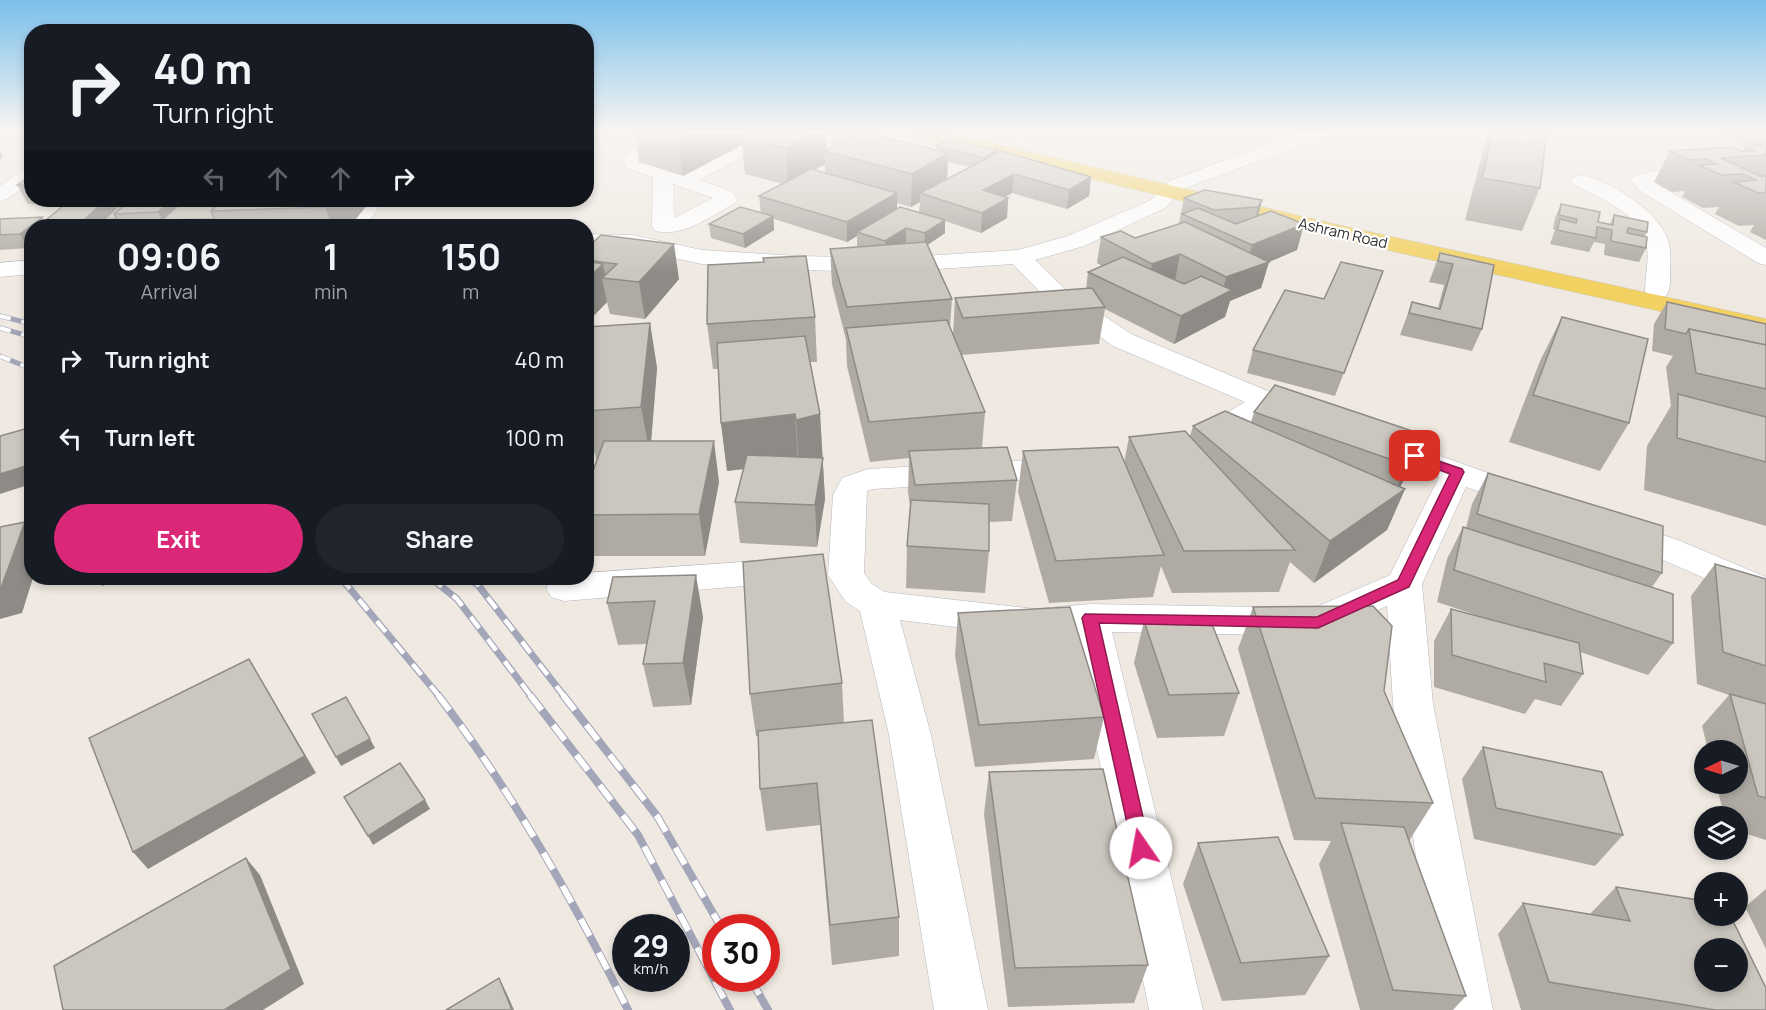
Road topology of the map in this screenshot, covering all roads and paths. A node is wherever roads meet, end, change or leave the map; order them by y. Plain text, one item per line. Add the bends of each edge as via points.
1 (22, 179) edge
2 (1129, 179) edge
3 (1135, 179) edge
4 (1198, 179) edge
5 (1644, 179) edge
6 (1581, 181) dead end
7 (1173, 189) junction
8 (1, 194) edge
9 (594, 241) edge
10 (1019, 257) junction
11 (1766, 258) edge
12 (24, 268) edge
13 (0, 270) edge
14 (1657, 291) junction
15 (1766, 314) edge
16 (1766, 327) edge
17 (1266, 401) junction
18 (1308, 417) edge
19 (1351, 433) edge
20 (1178, 455) edge
21 (1099, 465) edge
22 (1457, 472) junction
23 (1545, 504) edge
24 (1600, 524) edge
25 (1404, 584) junction
26 (564, 588) dead end
27 (861, 589) junction
28 (1766, 592) edge
29 (1090, 618) junction
30 (961, 1010) edge
31 (1176, 1010) edge
32 (1466, 1010) edge

1 - 8 street
2 - 7 main road, Ashram Road
3 - 7 main road, Ashram Road
4 - 7 street
5 - 11 street via 1641,180 1646,186
6 - 14 street via 1611,195 1653,228 1659,246
7 - 10 street via 1158,204 1097,232
7 - 14 main road, Ashram Road
7 - 16 main road, Ashram Road
9 - 10 street via 633,242 702,257 798,263 893,265
10 - 17 street via 1056,294 1122,340
12 - 13 street
14 - 15 main road, Ashram Road
17 - 18 street
17 - 20 street
19 - 22 street
21 - 27 street via 868,479 853,485 849,495
22 - 23 street
22 - 25 street
24 - 28 street
25 - 29 street via 1318,622
25 - 32 street via 1413,704
26 - 27 street via 756,573
27 - 29 street via 1036,623
27 - 30 street via 910,735
29 - 31 street

